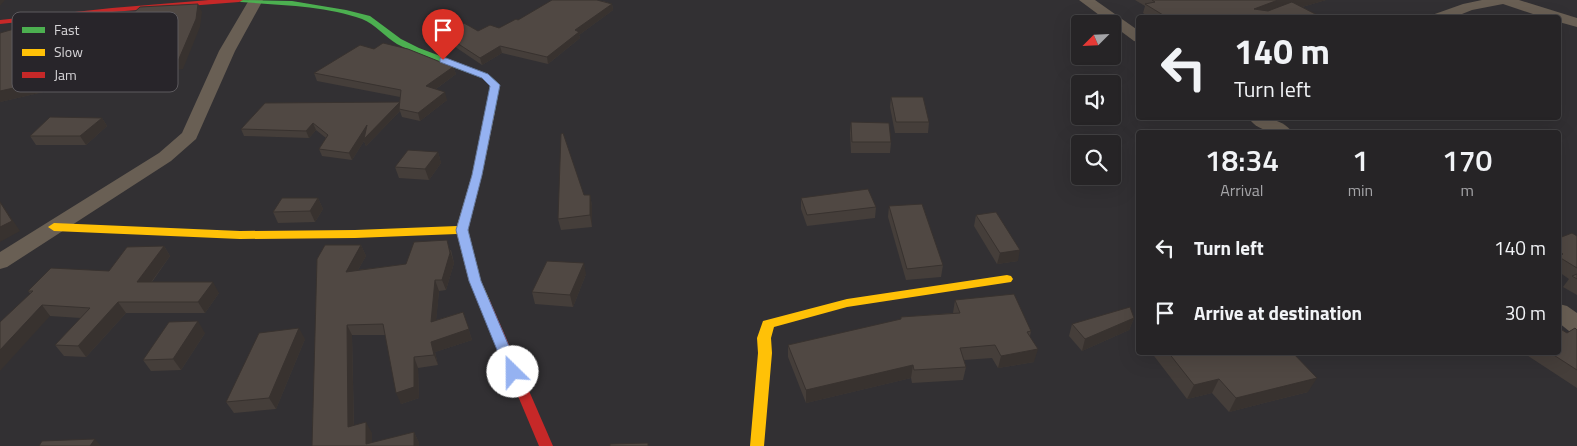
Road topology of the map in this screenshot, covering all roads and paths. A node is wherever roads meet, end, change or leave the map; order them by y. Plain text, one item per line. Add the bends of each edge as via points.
1 (248, 0) edge
2 (1086, 0) edge
3 (1504, 0) edge
4 (93, 12) edge
5 (1447, 15) edge
6 (1552, 15) edge
7 (1561, 18) edge
8 (1577, 23) edge
9 (1136, 36) edge
10 (1261, 120) edge
11 (1279, 130) edge
12 (54, 227) junction
13 (462, 230) junction
14 (0, 262) edge
15 (1007, 279) dead end
16 (1561, 313) edge
17 (1577, 325) edge
18 (543, 445) edge
19 (757, 446) edge

1 - 4 street
1 - 12 street via 190,136 165,157
1 - 13 street via 327,8 367,18 398,41 492,81 495,85 488,122
2 - 9 street
3 - 5 street
3 - 6 street
7 - 8 street
10 - 11 street
12 - 13 street via 240,235
12 - 14 street
13 - 18 street via 475,281
15 - 19 street via 848,303 768,324 764,338 766,354
16 - 17 street

